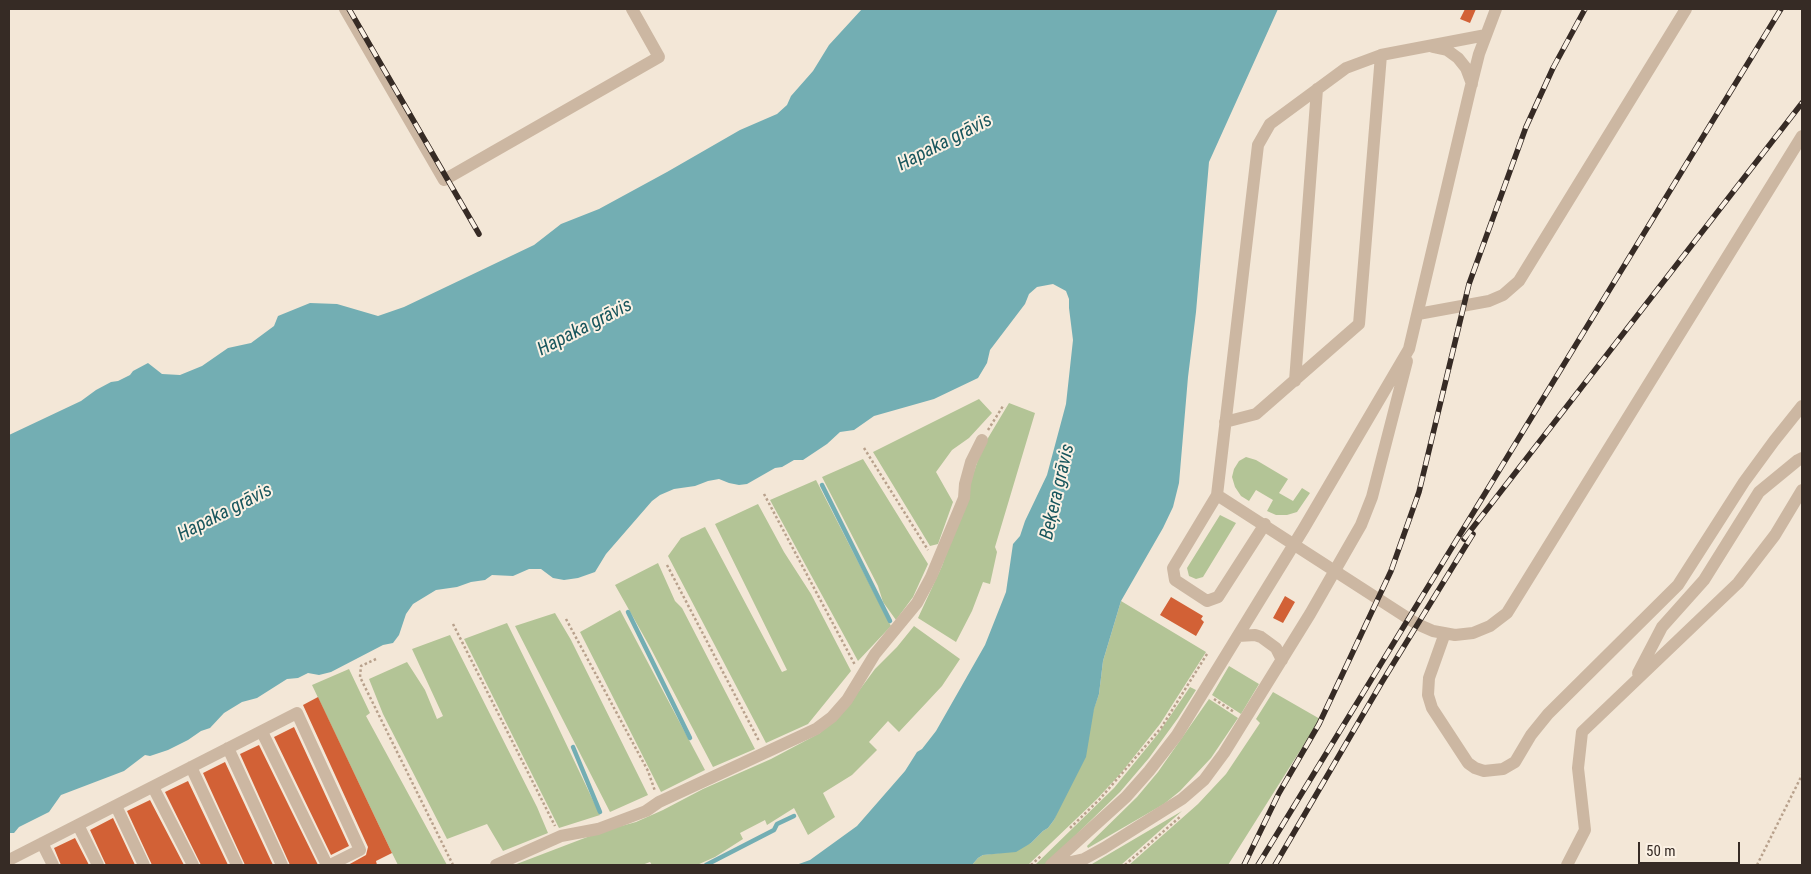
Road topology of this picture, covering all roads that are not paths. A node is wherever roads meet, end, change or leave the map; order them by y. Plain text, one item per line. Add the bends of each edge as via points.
1 (345, 9) edge
2 (632, 9) edge
3 (1496, 9) edge
4 (1686, 9) edge
5 (1486, 35) junction
6 (1428, 46) junction
7 (1381, 55) junction
8 (1472, 84) junction
9 (1317, 90) junction
10 (1802, 136) edge
11 (1418, 314) junction
12 (1409, 349) junction
13 (1295, 381) junction
14 (1802, 406) edge
15 (1225, 422) junction
16 (982, 440) road end
17 (1802, 458) edge
18 (1802, 490) edge
19 (1217, 495) junction
20 (1265, 524) junction
21 (1295, 544) junction
22 (1335, 570) junction
23 (1445, 634) junction
24 (1238, 636) junction
25 (1282, 660) junction
26 (1634, 682) junction
27 (262, 732) junction
28 (228, 748) junction
29 (191, 767) junction
30 (153, 787) junction
31 (116, 806) junction
32 (78, 825) junction
33 (42, 843) junction
34 (9, 860) edge
35 (1081, 862) edge
36 (53, 865) edge
37 (98, 865) edge
38 (144, 865) edge
39 (193, 865) edge
40 (237, 865) edge
41 (282, 865) edge
42 (328, 865) edge
43 (496, 865) edge
44 (1051, 865) edge
45 (1066, 865) edge
46 (1567, 865) edge

1 - 2 street via 444,180 659,57
3 - 5 street
4 - 11 street via 1518,282 1503,295 1488,301
5 - 6 street
5 - 8 street
6 - 7 street
6 - 8 street via 1453,54 1462,63
7 - 9 street via 1346,68
7 - 13 street via 1359,324
8 - 11 street
9 - 13 street
9 - 15 street via 1270,124 1258,145
10 - 23 street via 1514,603 1498,622 1482,630 1464,635
11 - 12 street
12 - 21 street
12 - 22 street via 1372,497 1361,525
13 - 15 street via 1256,414
14 - 23 street via 1758,463 1678,585 1548,714 1515,762 1503,769 1484,771 1468,763 1432,708 1428,695 1429,678
15 - 19 street
16 - 43 street via 971,462 964,498 931,578 917,603 875,654 847,700 832,717 816,730 659,802 646,811 598,829 560,836
17 - 26 street via 1759,492 1704,580 1662,626
18 - 26 street via 1775,535 1738,583
19 - 20 street
19 - 20 street via 1173,568 1175,580 1207,601 1218,597
20 - 21 street
21 - 22 street
21 - 24 street
22 - 23 street via 1417,624
22 - 25 street
24 - 25 street via 1261,638 1276,648
24 - 44 street via 1177,735 1149,771 1126,797
25 - 35 street via 1204,780 1182,799
26 - 46 street via 1582,732 1578,768 1585,830
27 - 28 street
27 - 42 street
27 - 42 street via 297,714 360,850
28 - 29 street
28 - 41 street
29 - 30 street
29 - 40 street
30 - 31 street
30 - 39 street
31 - 32 street
31 - 38 street
32 - 33 street
32 - 37 street
33 - 34 street
33 - 36 street
35 - 45 street

